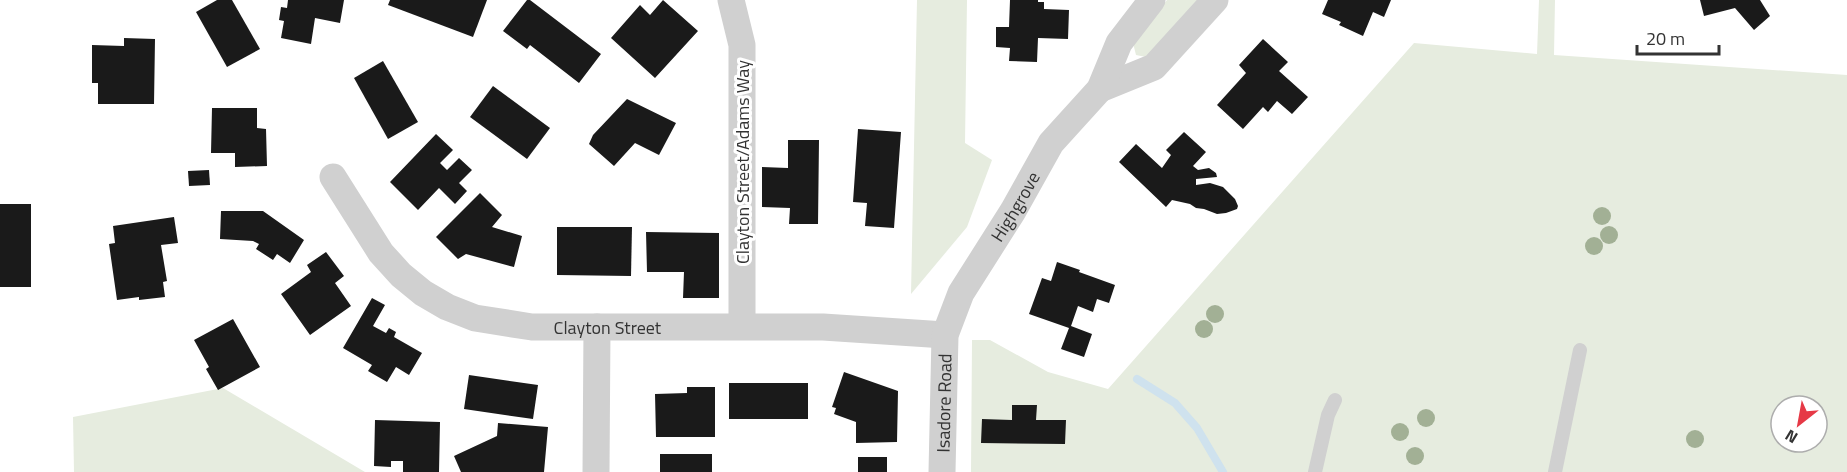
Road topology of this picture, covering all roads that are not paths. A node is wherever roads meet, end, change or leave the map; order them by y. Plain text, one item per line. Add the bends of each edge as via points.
1 (730, 0) edge
2 (1152, 0) edge
3 (1215, 0) edge
4 (1100, 88) junction
5 (333, 177) dead end
6 (742, 326) junction
7 (597, 327) junction
8 (945, 335) junction
9 (1580, 350) dead end
10 (1335, 400) dead end
11 (596, 472) edge
12 (942, 472) edge
13 (1316, 472) edge
14 (1556, 472) edge

1 - 6 street, Clayton Street/Adams Way via 742,45
2 - 4 street, Highgrove via 1119,43
3 - 4 street, Highgrove via 1154,67
4 - 8 street, Highgrove via 1051,143 961,293
5 - 7 street, Clayton Street via 381,252 423,293 447,307 504,324
6 - 7 street, Clayton Street
6 - 8 street, Clayton Street
7 - 11 street
8 - 12 street, Isadore Road
9 - 14 lane
10 - 13 lane

